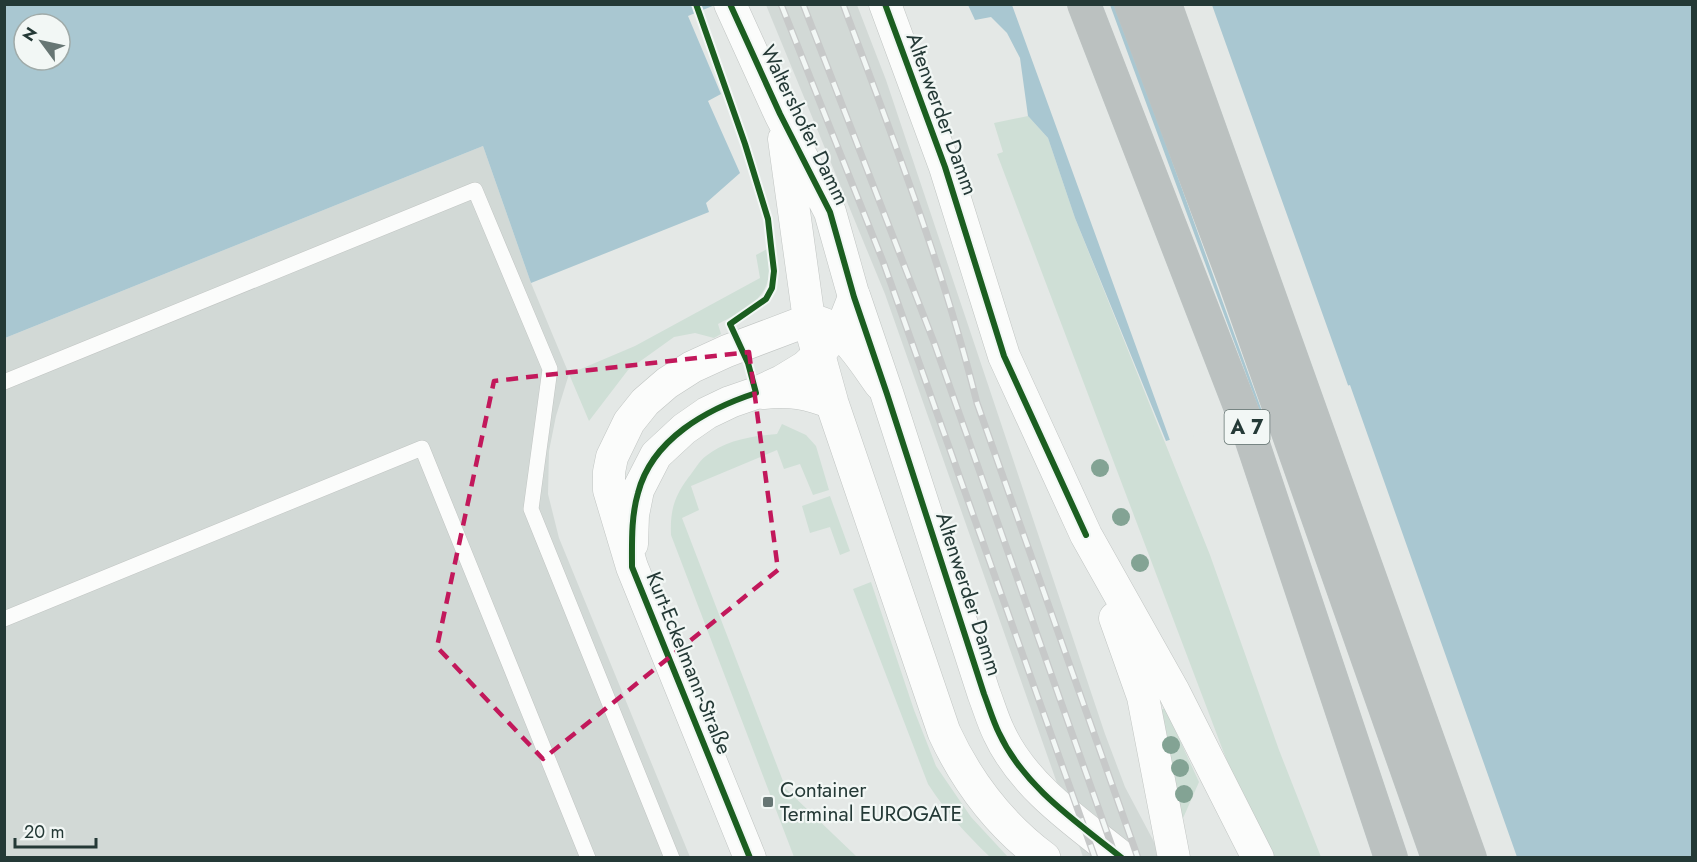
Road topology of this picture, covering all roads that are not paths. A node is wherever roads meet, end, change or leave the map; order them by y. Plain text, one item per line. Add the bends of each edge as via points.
1 (730, 4) edge
2 (885, 4) edge
3 (1084, 4) edge
4 (1131, 4) edge
5 (1165, 4) edge
6 (780, 114) junction
7 (854, 297) junction
8 (822, 335) junction
9 (4, 382) edge
10 (756, 393) junction
11 (887, 394) junction
12 (832, 404) junction
13 (1086, 535) junction
14 (632, 567) junction
15 (4, 619) edge
16 (588, 858) edge
17 (672, 858) edge
18 (750, 858) edge
19 (1044, 858) edge
20 (1122, 858) edge
21 (1174, 858) edge
22 (1258, 858) edge
23 (1391, 858) edge
24 (1438, 858) edge
25 (1470, 858) edge

1 - 6 street, Waltershofer Damm
2 - 13 street, Altenwerder Damm via 945,166 1004,356
3 - 23 highway, A 7 via 1243,414
4 - 24 highway, A 7 via 1234,279
5 - 25 highway
6 - 7 street, Waltershofer Damm via 830,212
6 - 8 street, Waltershofer Damm
7 - 8 street, Kurt-Eckelmann-Straße via 848,315
7 - 11 street, Altenwerder Damm
8 - 10 street, Kurt-Eckelmann-Straße via 805,367
8 - 11 street via 857,354
8 - 12 street
8 - 14 street, Kurt-Eckelmann-Straße via 775,331 692,368 645,402 629,422 612,457 609,490
9 - 17 lane via 475,190 549,369 531,509
10 - 12 street, Kurt-Eckelmann-Straße via 793,391
10 - 14 street, Kurt-Eckelmann-Straße via 707,413 656,455 647,470 633,515
11 - 20 street, Altenwerder Damm via 1000,735 1031,780 1057,808
12 - 19 street via 944,732 958,761 990,807
13 - 21 street, Altenwerder Damm via 1143,697
13 - 22 street, Altenwerder Damm via 1173,690
14 - 18 street, Kurt-Eckelmann-Straße
15 - 16 lane via 422,448

